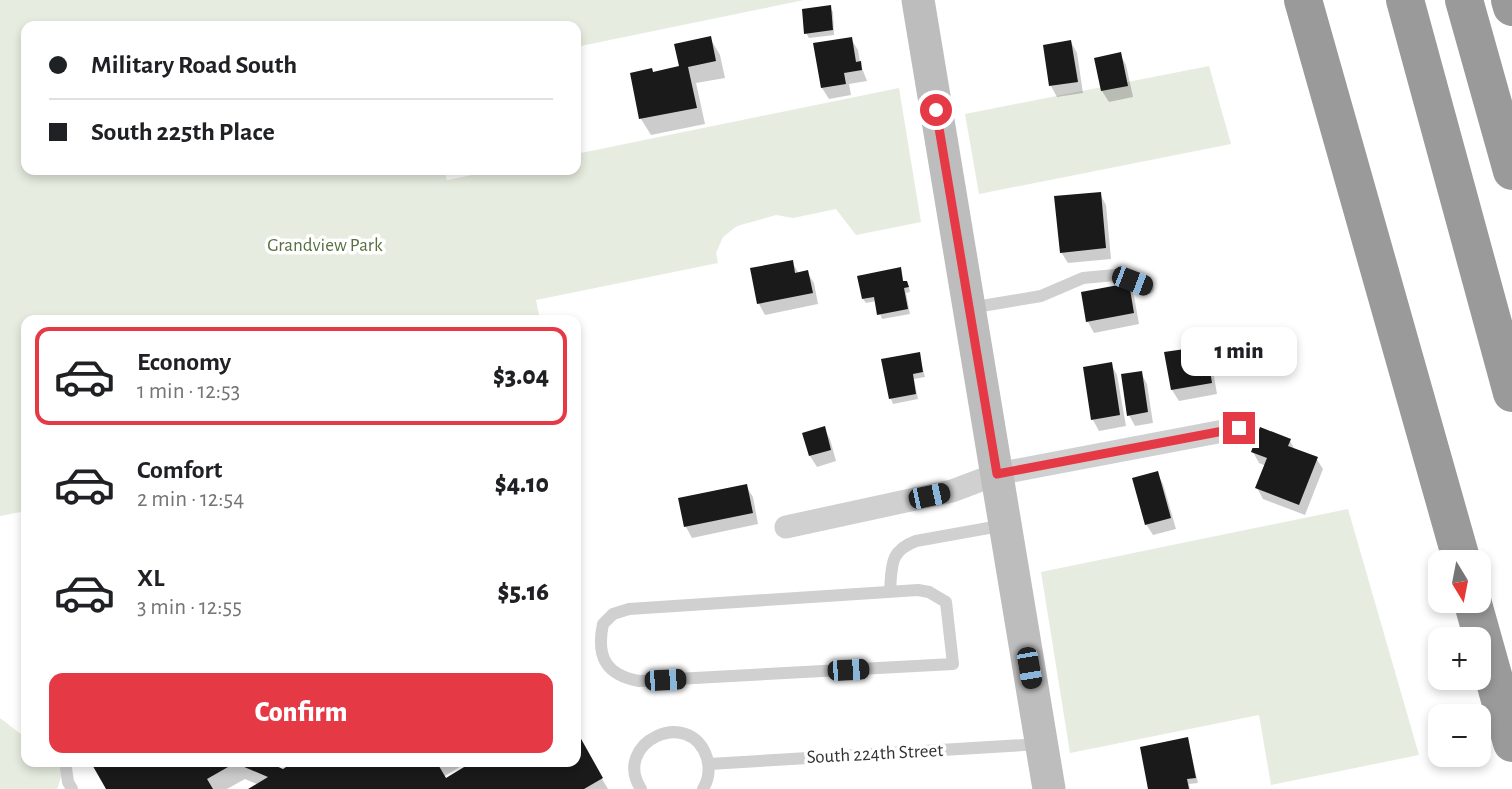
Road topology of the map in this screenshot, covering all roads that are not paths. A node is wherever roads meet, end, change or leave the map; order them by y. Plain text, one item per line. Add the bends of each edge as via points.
1 (918, 0) edge
2 (1289, 0) edge
3 (1303, 0) edge
4 (1405, 0) edge
5 (1464, 0) edge
6 (1510, 0) edge
7 (1512, 7) edge
8 (1512, 171) edge
9 (1358, 191) junction
10 (1148, 288) dead end
11 (970, 309) junction
12 (1512, 393) edge
13 (1239, 428) dead end
14 (997, 474) junction
15 (1005, 525) junction
16 (786, 527) dead end
17 (1458, 550) edge
18 (890, 591) junction
19 (1476, 613) edge
20 (1512, 743) edge
21 (1042, 744) junction
22 (709, 764) junction
23 (66, 767) edge
24 (72, 789) edge
25 (641, 789) edge
26 (703, 789) edge
27 (1049, 789) edge

1 - 11 main road
2 - 9 highway
3 - 9 highway
4 - 12 highway
5 - 8 highway
6 - 7 highway
9 - 17 highway
10 - 11 lane via 1115,275 1083,278 1041,296
11 - 14 main road
13 - 14 street
14 - 15 main road
14 - 16 street via 952,491
15 - 18 lane via 905,545 896,554
15 - 21 main road
18 - 18 lane via 629,609 613,614 603,624 601,650 613,671 639,681 953,664 946,602 929,592
19 - 20 highway
21 - 22 lane, South 224th Street
21 - 27 main road
22 - 25 lane via 705,751 686,734 660,733 640,749 635,761
22 - 26 lane
23 - 24 lane

